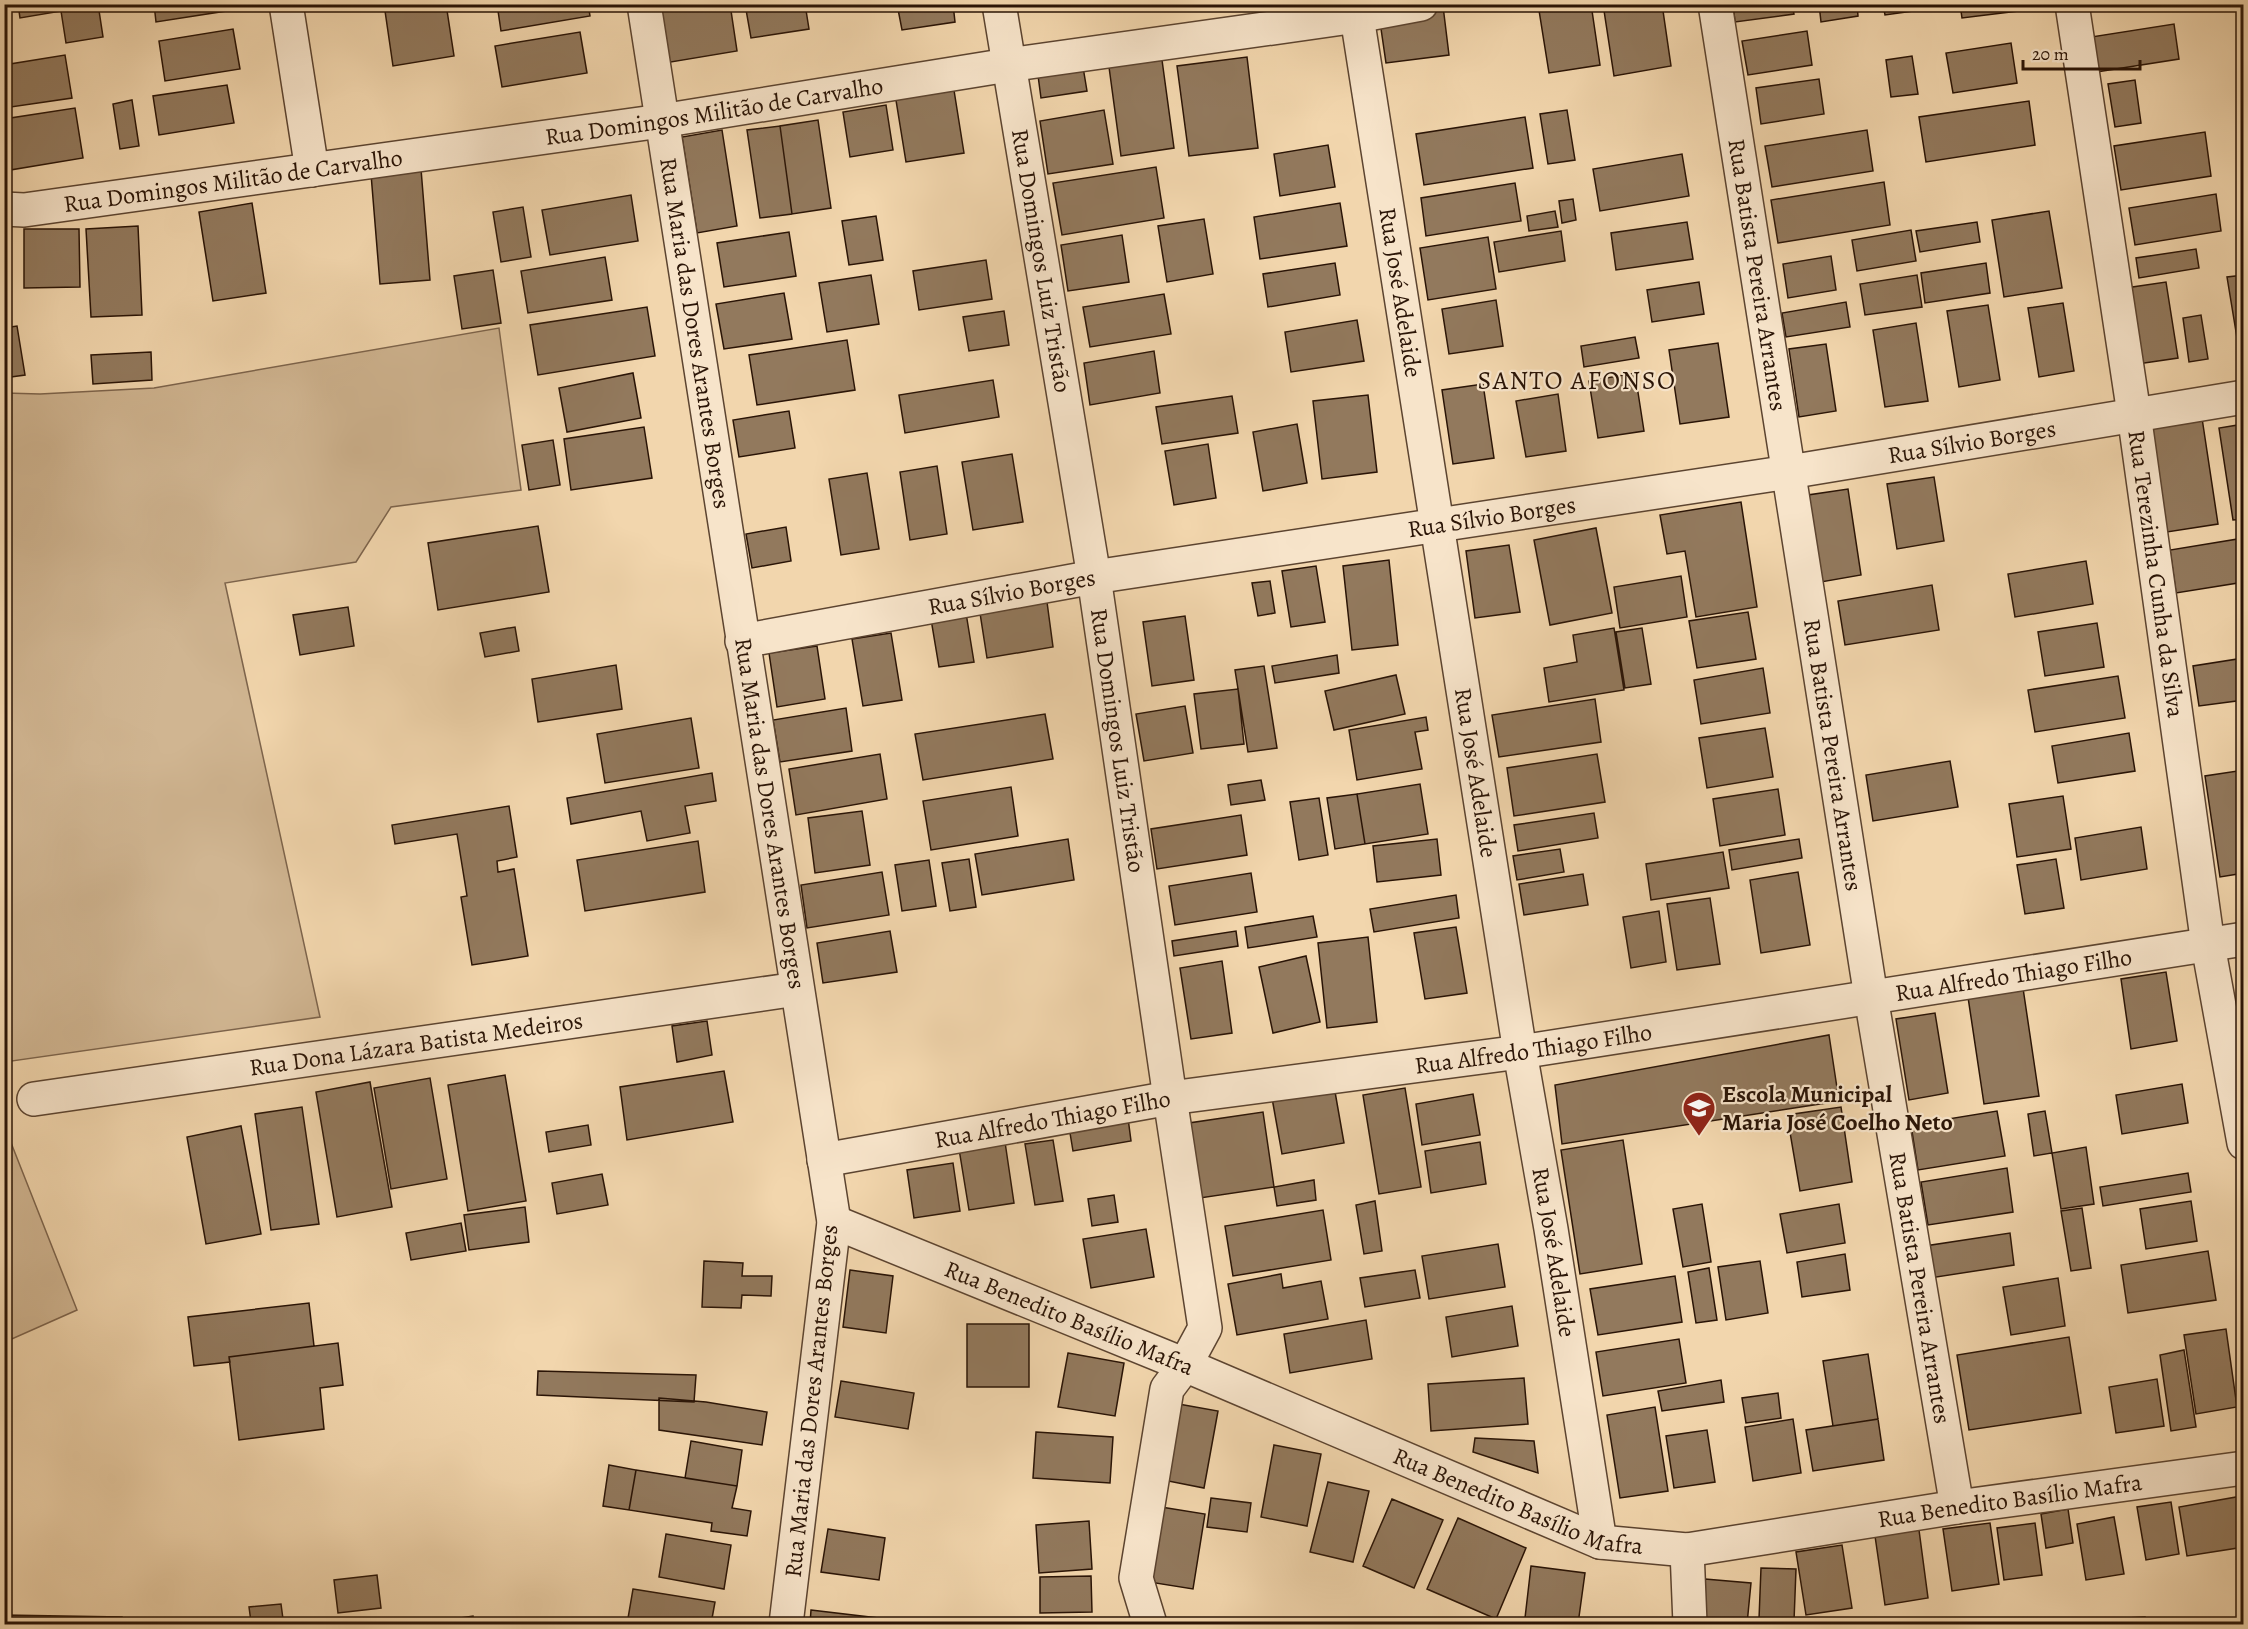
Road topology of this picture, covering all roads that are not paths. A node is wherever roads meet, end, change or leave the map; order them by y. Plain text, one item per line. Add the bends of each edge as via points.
1 (286, 4) edge
2 (644, 4) edge
3 (999, 4) edge
4 (1421, 4) edge
5 (1715, 4) edge
6 (2072, 4) edge
7 (1356, 10) edge
8 (1008, 65) junction
9 (661, 121) junction
10 (312, 170) junction
11 (4, 209) edge
12 (2244, 397) edge
13 (2134, 414) junction
14 (1789, 472) junction
15 (1438, 524) junction
16 (1094, 577) junction
17 (742, 641) junction
18 (2244, 939) edge
19 (2208, 945) junction
20 (797, 989) junction
21 (1871, 997) junction
22 (1520, 1052) junction
23 (1170, 1098) junction
24 (34, 1100) dead end
25 (2244, 1143) edge
26 (824, 1160) junction
27 (834, 1222) junction
28 (1185, 1365) junction
29 (2244, 1468) edge
30 (1957, 1507) junction
31 (1600, 1542) junction
32 (1687, 1550) junction
33 (786, 1624) edge
34 (1150, 1624) edge
35 (1690, 1624) edge

1 - 10 street
2 - 9 street, Rua Maria das Dores Arantes Borges
3 - 8 street, Rua Domingos Luiz Tristão
4 - 7 street, Rua Domingos Militão de Carvalho
5 - 14 street, Rua Batista Pereira Arrantes
6 - 13 street, Rua Terezinha Cunha da Silva
7 - 8 street, Rua Domingos Militão de Carvalho
7 - 15 street, Rua José Adelaide
8 - 9 street, Rua Domingos Militão de Carvalho
8 - 16 street, Rua Domingos Luiz Tristão
9 - 10 street, Rua Domingos Militão de Carvalho
9 - 17 street, Rua Maria das Dores Arantes Borges
10 - 11 street, Rua Domingos Militão de Carvalho via 24,210
12 - 13 street, Rua Sílvio Borges
13 - 14 street, Rua Sílvio Borges
13 - 19 street, Rua Terezinha Cunha da Silva
14 - 15 street, Rua Sílvio Borges
14 - 21 street, Rua Batista Pereira Arrantes
15 - 16 street, Rua Sílvio Borges
15 - 22 street, Rua José Adelaide
16 - 17 street, Rua Sílvio Borges
16 - 23 street, Rua Domingos Luiz Tristão
17 - 20 street, Rua Maria das Dores Arantes Borges
18 - 19 street, Rua Alfredo Thiago Filho
19 - 21 street, Rua Alfredo Thiago Filho
19 - 25 street, Rua Terezinha Cunha da Silva
20 - 24 street, Rua Dona Lázara Batista Medeiros
20 - 26 street, Rua Maria das Dores Arantes Borges
21 - 22 street, Rua Alfredo Thiago Filho
21 - 30 street, Rua Batista Pereira Arrantes
22 - 23 street, Rua Alfredo Thiago Filho
22 - 31 street, Rua José Adelaide
23 - 26 street, Rua Alfredo Thiago Filho
23 - 28 street, Rua Domingos Luiz Tristão via 1205,1328
26 - 27 street, Rua Maria das Dores Arantes Borges
27 - 28 street, Rua Benedito Basílio Mafra
27 - 33 street, Rua Maria das Dores Arantes Borges
28 - 31 street, Rua Benedito Basílio Mafra
28 - 34 street, Rua Domingos Luiz Tristão via 1167,1389 1136,1578
29 - 30 street, Rua Benedito Basílio Mafra
30 - 32 street, Rua Benedito Basílio Mafra
31 - 32 street, Rua Benedito Basílio Mafra
32 - 35 street

